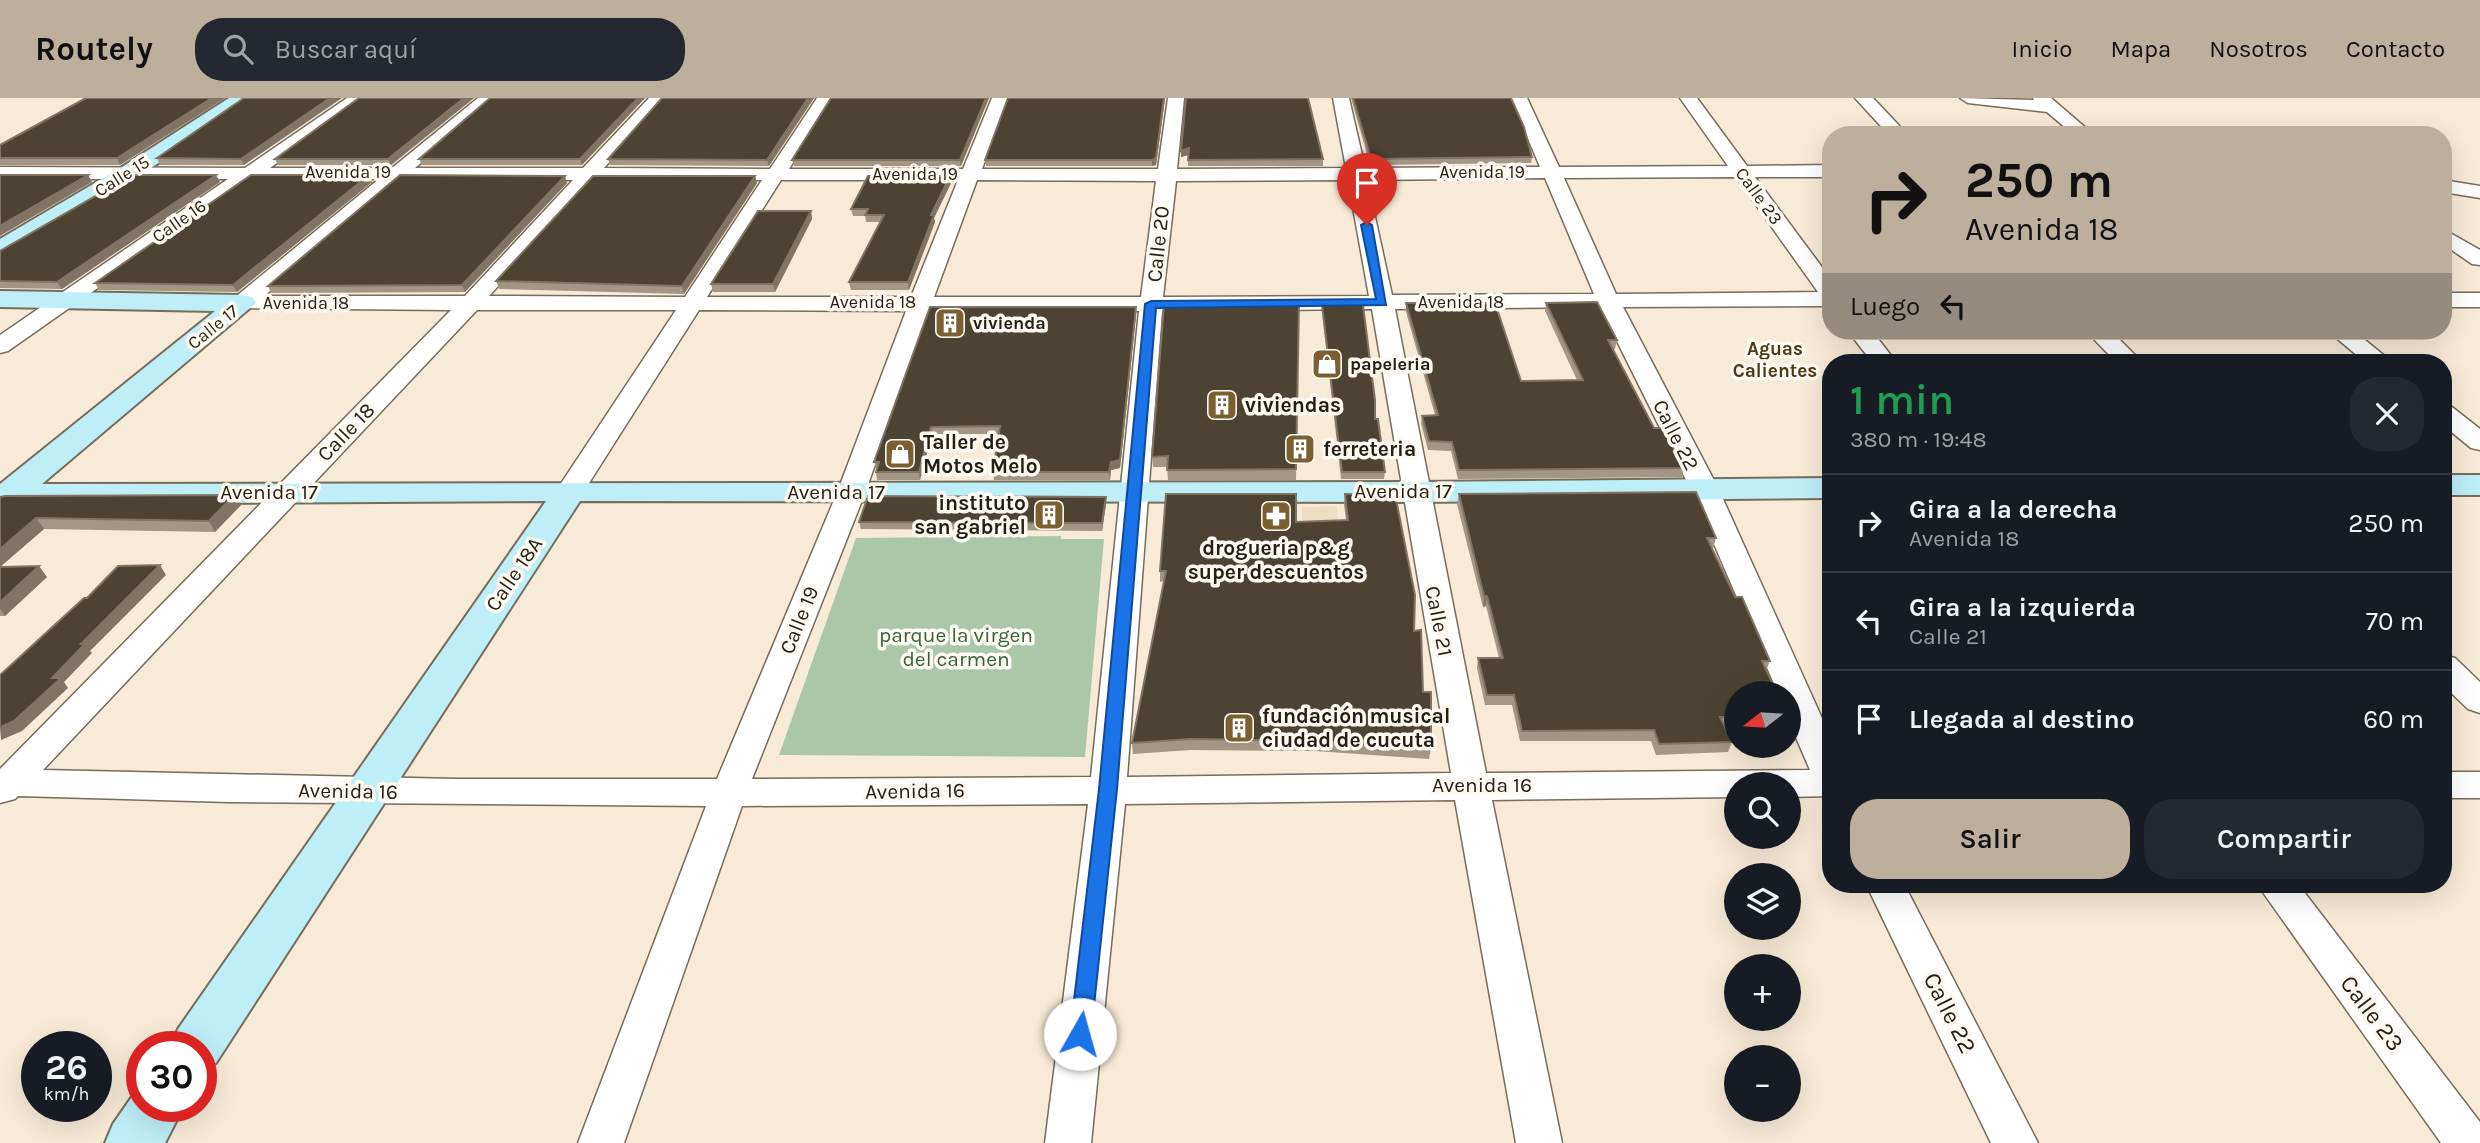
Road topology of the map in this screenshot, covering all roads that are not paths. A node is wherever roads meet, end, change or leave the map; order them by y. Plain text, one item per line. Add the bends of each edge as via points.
1 (243, 98) edge
2 (358, 98) edge
3 (488, 98) edge
4 (658, 98) edge
5 (825, 98) edge
6 (1000, 98) edge
7 (1177, 98) edge
8 (1341, 98) edge
9 (1519, 98) edge
10 (1688, 98) edge
11 (1863, 98) edge
12 (1968, 98) edge
13 (2045, 103) edge
14 (1890, 126) edge
15 (2074, 126) edge
16 (1822, 171) edge
17 (130, 172) junction
18 (249, 172) junction
19 (1551, 172) junction
20 (1741, 172) junction
21 (0, 173) edge
22 (396, 173) junction
23 (588, 173) junction
24 (1356, 173) junction
25 (778, 174) junction
26 (970, 174) junction
27 (1165, 175) junction
28 (2452, 188) edge
29 (2480, 192) edge
30 (2452, 241) edge
31 (0, 250) edge
32 (2480, 260) edge
33 (1822, 282) edge
34 (0, 299) edge
35 (1822, 299) edge
36 (66, 300) junction
37 (2452, 300) edge
38 (2480, 300) edge
39 (1608, 301) junction
40 (1382, 302) junction
41 (242, 303) junction
42 (920, 303) junction
43 (470, 304) junction
44 (1151, 304) junction
45 (690, 305) junction
46 (1867, 340) edge
47 (2107, 340) edge
48 (2352, 340) edge
49 (0, 346) edge
50 (1878, 354) edge
51 (2122, 354) edge
52 (2370, 354) edge
53 (2452, 419) edge
54 (2480, 442) edge
55 (2452, 485) edge
56 (2480, 485) edge
57 (1704, 488) junction
58 (1822, 488) edge
59 (570, 491) junction
60 (1132, 491) junction
61 (287, 492) junction
62 (1415, 492) junction
63 (851, 493) junction
64 (3, 497) edge
65 (2452, 675) edge
66 (2480, 701) edge
67 (1822, 756) edge
68 (1822, 783) edge
69 (3, 785) edge
70 (1471, 785) junction
71 (2452, 785) edge
72 (2480, 785) edge
73 (1108, 789) junction
74 (366, 792) junction
75 (729, 793) junction
76 (1890, 893) edge
77 (2283, 893) edge
78 (207, 1031) edge
79 (146, 1122) edge
80 (132, 1143) edge
81 (601, 1143) edge
82 (1068, 1143) edge
83 (1539, 1143) edge
84 (2015, 1143) edge
85 (2468, 1143) edge

1 - 17 street, Calle 15
2 - 18 street, Calle 16
3 - 22 street, Calle 17
4 - 23 street, Calle 18
5 - 25 street, Calle 18A
6 - 26 street, Calle 19
7 - 27 street, Calle 20
8 - 24 street, Calle 21
9 - 19 street, Calle 22
10 - 20 street, Calle 23
11 - 14 street
12 - 13 street
13 - 15 street
16 - 20 street, Avenida 19
17 - 18 street, Avenida 19
17 - 21 street, Avenida 19
17 - 31 street, Calle 15
18 - 22 street, Avenida 19
18 - 36 street, Calle 16
19 - 20 street, Avenida 19
19 - 24 street, Avenida 19
19 - 39 street, Calle 22
20 - 33 street, Calle 23
22 - 23 street, Avenida 19
22 - 41 street, Calle 17
23 - 25 street, Avenida 19
23 - 43 street, Calle 18
24 - 27 street, Avenida 19
24 - 40 street, Calle 21
25 - 26 street, Avenida 19
25 - 45 street, Calle 18A
26 - 27 street, Avenida 19
26 - 42 street, Calle 19
27 - 44 street, Calle 20
28 - 29 street
30 - 32 street
34 - 36 street, Avenida 18
35 - 39 street, Avenida 18
36 - 41 street, Avenida 18
36 - 49 street, Calle 16
37 - 38 street
39 - 40 street, Avenida 18
39 - 57 street, Calle 22
40 - 44 street, Avenida 18
40 - 62 street, Calle 21
41 - 43 street, Avenida 18
41 - 64 street, Calle 17
42 - 44 street, Avenida 18
42 - 45 street, Avenida 18
42 - 63 street, Calle 19
43 - 45 street, Avenida 18
43 - 61 street, Calle 18
44 - 60 street, Calle 20
45 - 59 street, Calle 18A
46 - 50 street
47 - 51 street
48 - 52 street
53 - 54 street
55 - 56 street
57 - 58 street, Avenida 17
57 - 62 street, Avenida 17
57 - 67 street, Calle 22
59 - 61 street, Avenida 17
59 - 63 street, Avenida 17
59 - 74 street, Calle 18A
60 - 62 street, Avenida 17
60 - 63 street, Avenida 17
60 - 73 street, Calle 20
61 - 64 street, Avenida 17
61 - 69 street, Calle 18
62 - 70 street, Calle 21
63 - 75 street, Calle 19
65 - 66 street
68 - 70 street, Avenida 16
69 - 74 street, Avenida 16
70 - 73 street, Avenida 16
70 - 83 street, Calle 21
71 - 72 street
73 - 75 street, Avenida 16
73 - 82 street, Calle 20
74 - 75 street, Avenida 16
74 - 78 street, Calle 18A
75 - 81 street, Calle 19
76 - 84 street, Calle 22
77 - 85 street, Calle 23
79 - 80 street

